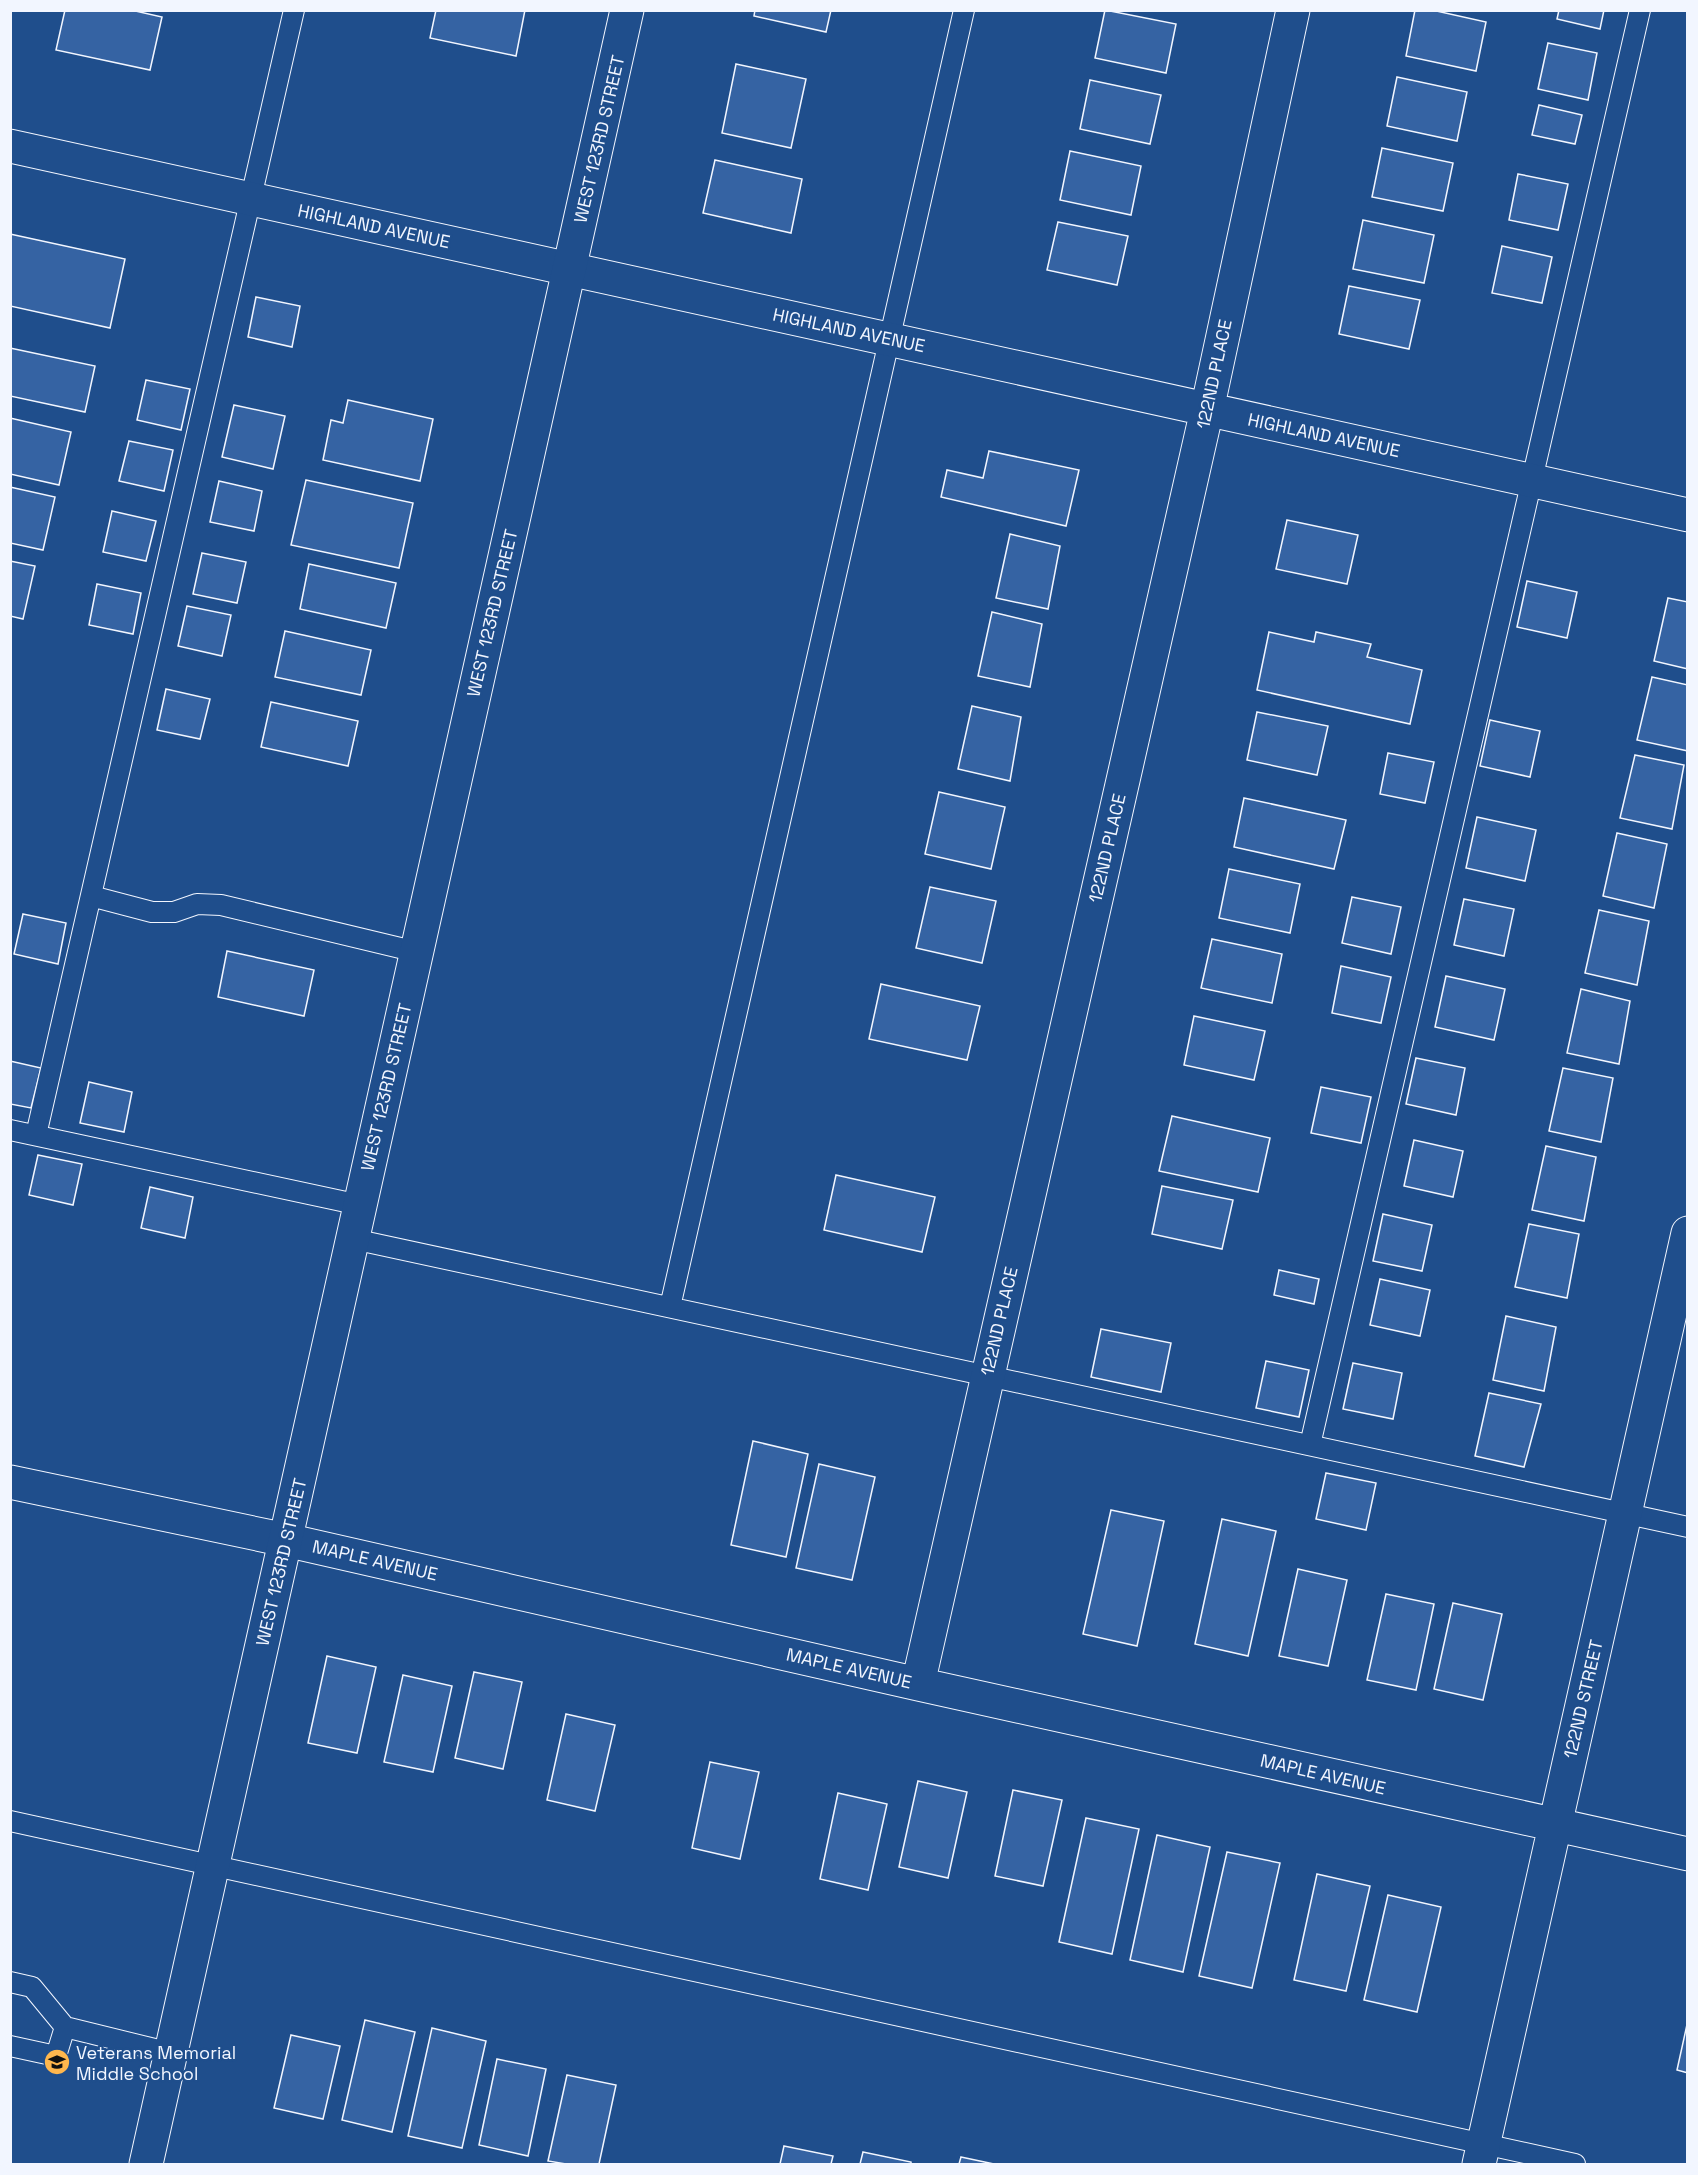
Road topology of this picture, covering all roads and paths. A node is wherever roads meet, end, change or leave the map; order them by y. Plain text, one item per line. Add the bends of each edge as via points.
1 (294, 10) edge
2 (627, 10) edge
3 (964, 10) edge
4 (1293, 10) edge
5 (1640, 10) edge
6 (10, 146) edge
7 (251, 199) junction
8 (569, 269) junction
9 (887, 339) junction
10 (1207, 410) junction
11 (1532, 481) junction
12 (1688, 515) edge
13 (91, 896) junction
14 (417, 952) junction
15 (10, 1130) edge
16 (36, 1136) junction
17 (360, 1205) junction
18 (1688, 1233) edge
19 (353, 1239) junction
20 (670, 1307) junction
21 (987, 1376) junction
22 (1310, 1445) junction
23 (10, 1482) edge
24 (1624, 1513) junction
25 (1688, 1527) edge
26 (286, 1540) junction
27 (918, 1684) junction
28 (10, 1821) edge
29 (1555, 1825) junction
30 (1688, 1854) edge
31 (213, 1866) junction
32 (10, 1982) edge
33 (65, 2026) junction
34 (10, 2046) edge
35 (171, 2053) junction
36 (1481, 2154) edge
37 (146, 2164) edge
38 (1575, 2164) edge

1 - 7 lane
2 - 8 street, WEST 123RD STREET
3 - 9 lane
4 - 10 street, 122ND PLACE
5 - 11 lane
6 - 7 street, HIGHLAND AVENUE
7 - 8 street, HIGHLAND AVENUE
7 - 13 lane
8 - 9 street, HIGHLAND AVENUE
8 - 14 street, WEST 123RD STREET
9 - 10 street, HIGHLAND AVENUE
9 - 20 lane
10 - 11 street, HIGHLAND AVENUE
10 - 21 street, 122ND PLACE
11 - 12 street, HIGHLAND AVENUE
11 - 22 lane
13 - 14 lane via 152,912 174,912 197,904 221,905
13 - 16 lane
14 - 17 street, WEST 123RD STREET
15 - 16 lane
16 - 17 lane
17 - 19 street, WEST 123RD STREET
18 - 24 street, 122ND STREET
19 - 20 lane
19 - 26 street, WEST 123RD STREET
20 - 21 lane
21 - 22 lane
21 - 27 street, 122ND PLACE
22 - 24 lane
23 - 26 street, MAPLE AVENUE
24 - 25 lane
24 - 29 street, 122ND STREET
26 - 27 street, MAPLE AVENUE
26 - 31 street, WEST 123RD STREET
27 - 29 street, MAPLE AVENUE
28 - 31 lane
29 - 30 street, MAPLE AVENUE
29 - 36 street, 122ND STREET
31 - 35 street, WEST 123RD STREET
31 - 36 lane
32 - 33 lane via 32,1987
33 - 34 lane via 56,2056
33 - 35 lane
35 - 37 street, WEST 123RD STREET
36 - 38 lane

